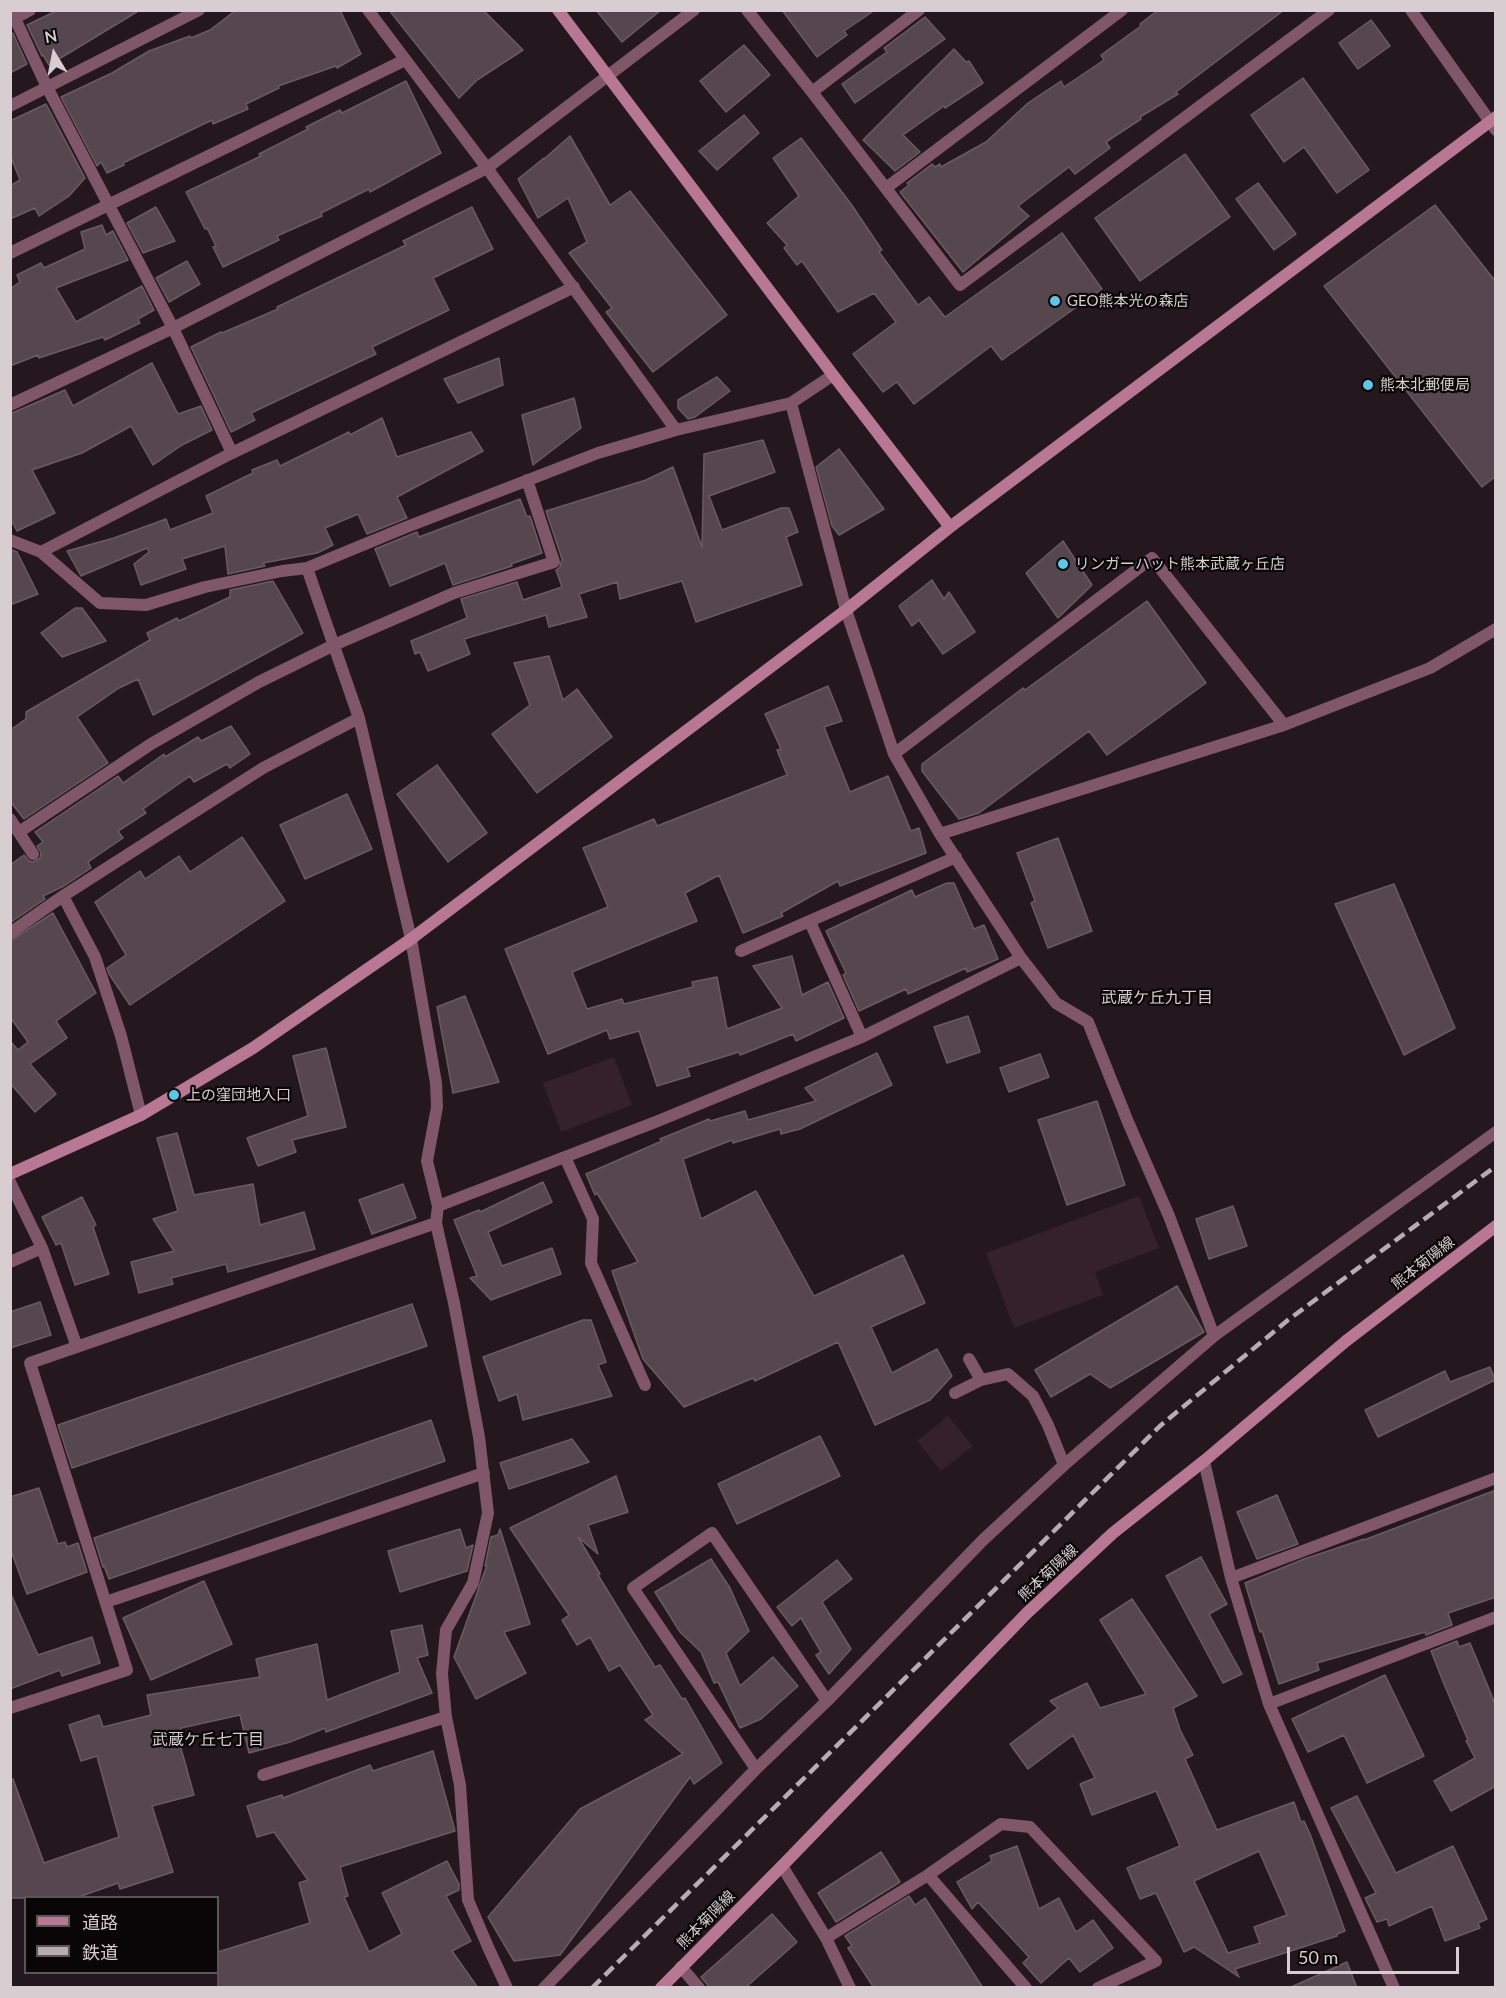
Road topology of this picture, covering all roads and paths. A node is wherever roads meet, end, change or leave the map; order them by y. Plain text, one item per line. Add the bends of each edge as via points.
1 (30, 10) edge
2 (199, 10) edge
3 (368, 10) edge
4 (558, 10) edge
5 (694, 10) edge
6 (747, 10) edge
7 (919, 10) edge
8 (1122, 10) edge
9 (1329, 10) edge
10 (1411, 10) edge
11 (12, 17) edge
12 (405, 60) junction
13 (606, 77) junction
14 (47, 87) junction
15 (812, 92) junction
16 (10, 106) edge
17 (1494, 123) edge
18 (487, 168) junction
19 (886, 188) junction
20 (109, 206) junction
21 (10, 253) edge
22 (574, 287) junction
23 (172, 328) junction
24 (833, 375) junction
25 (791, 404) junction
26 (10, 405) edge
27 (676, 430) junction
28 (232, 453) junction
29 (527, 480) junction
30 (950, 527) junction
31 (10, 540) edge
32 (41, 552) junction
33 (308, 568) junction
34 (846, 610) junction
35 (1496, 629) edge
36 (334, 645) junction
37 (359, 718) junction
38 (1284, 725) junction
39 (894, 754) junction
40 (10, 819) edge
41 (19, 832) junction
42 (940, 834) junction
43 (33, 854) dead end
44 (956, 857) junction
45 (63, 896) junction
46 (810, 922) junction
47 (10, 933) edge
48 (411, 939) junction
49 (741, 951) dead end
50 (1022, 958) junction
51 (862, 1037) junction
52 (141, 1115) junction
53 (1496, 1132) edge
54 (565, 1157) junction
55 (10, 1174) edge
56 (10, 1182) edge
57 (438, 1206) junction
58 (436, 1223) junction
59 (1496, 1226) edge
60 (42, 1248) junction
61 (10, 1262) edge
62 (1214, 1336) junction
63 (77, 1347) junction
64 (969, 1359) dead end
65 (981, 1380) junction
66 (645, 1385) dead end
67 (955, 1393) dead end
68 (1204, 1461) junction
69 (1064, 1465) junction
70 (483, 1473) junction
71 (1496, 1478) edge
72 (1232, 1578) junction
73 (106, 1602) junction
74 (1496, 1617) edge
75 (827, 1701) junction
76 (1269, 1704) junction
77 (10, 1708) edge
78 (446, 1717) junction
79 (756, 1769) junction
80 (263, 1775) dead end
81 (782, 1866) junction
82 (928, 1875) junction
83 (826, 1938) junction
84 (681, 1967) junction
85 (507, 1988) edge
86 (544, 1988) edge
87 (661, 1988) edge
88 (699, 1988) edge
89 (850, 1988) edge
90 (1026, 1988) edge
91 (1098, 1988) edge
92 (1394, 1988) edge

1 - 11 street
2 - 14 street
3 - 12 street
4 - 13 street
5 - 13 street
6 - 15 street
7 - 15 street
8 - 19 street
9 - 19 street via 960,285
10 - 17 street
11 - 14 street
12 - 18 street
12 - 20 street
13 - 18 street
13 - 24 street
14 - 16 street
14 - 20 street
15 - 19 street
17 - 30 street
18 - 22 street
18 - 23 street
20 - 21 street
20 - 23 street
22 - 27 street
22 - 28 street
23 - 26 street
23 - 28 street
24 - 25 street
24 - 30 street
25 - 27 street
25 - 34 street
27 - 29 street via 598,453
28 - 32 street
29 - 33 street
29 - 36 street via 554,562 454,593
30 - 34 street
31 - 32 street
32 - 33 street via 100,603 146,605 205,587
33 - 36 street
34 - 39 street
34 - 48 street
35 - 38 street via 1430,668
36 - 37 street
36 - 41 street via 259,682 151,744
37 - 45 street via 263,768
37 - 48 street
38 - 39 street via 1152,558
38 - 42 street
39 - 42 street
40 - 41 street
41 - 43 street
42 - 44 street
44 - 46 street
44 - 50 street
45 - 47 street
45 - 52 street via 95,957 122,1036
46 - 49 street
46 - 51 street
48 - 52 street via 253,1048
48 - 57 street via 436,1083 437,1107 427,1161
50 - 51 street
50 - 62 street via 1056,1003 1088,1022
51 - 54 street
52 - 55 street
53 - 62 street
54 - 57 street
54 - 66 street via 593,1219 591,1263
56 - 60 street
57 - 58 street
58 - 63 street
58 - 70 street via 480,1437
59 - 68 street, 熊本菊陽線 via 1346,1341
60 - 61 street
60 - 63 street
62 - 69 street
63 - 73 street via 30,1363
64 - 65 street
65 - 67 street
65 - 69 street via 1008,1374 1033,1396
68 - 72 street
68 - 81 street, 熊本菊陽線 via 1113,1533 1027,1613
69 - 75 street via 983,1540
70 - 73 street
70 - 78 street via 488,1513 473,1583 446,1630 442,1674
71 - 72 street
72 - 76 street
73 - 77 street via 127,1670
74 - 76 street
75 - 79 street
75 - 79 street via 712,1533 633,1588
76 - 92 street
78 - 80 street
78 - 85 street via 460,1785 468,1900
79 - 86 street
81 - 83 street
81 - 84 street, 熊本菊陽線
82 - 83 street
82 - 90 street
82 - 91 street via 1001,1824 1030,1827 1155,1961
83 - 89 street
84 - 87 street, 熊本菊陽線
84 - 88 street

